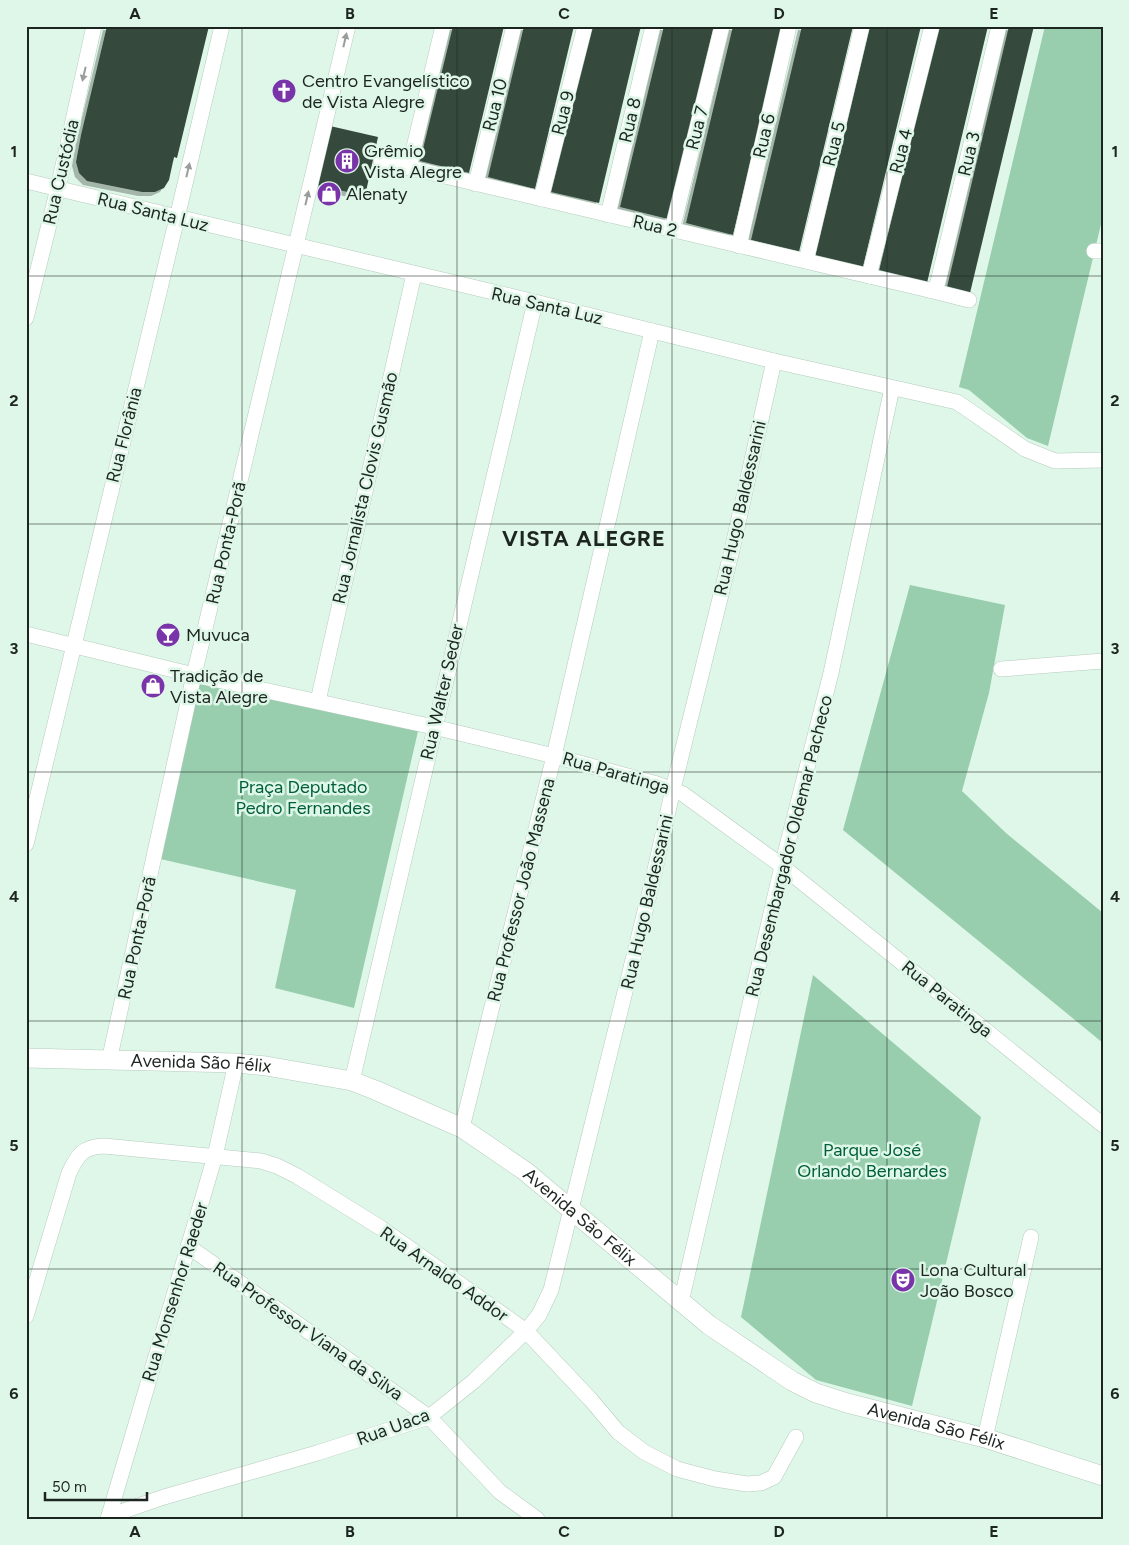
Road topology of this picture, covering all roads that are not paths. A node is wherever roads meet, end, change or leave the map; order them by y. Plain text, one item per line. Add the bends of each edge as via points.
1 (94, 26) edge
2 (222, 26) edge
3 (348, 26) edge
4 (443, 26) edge
5 (514, 26) edge
6 (584, 26) edge
7 (653, 26) edge
8 (722, 26) edge
9 (789, 26) edge
10 (862, 26) edge
11 (932, 26) edge
12 (999, 26) edge
13 (380, 161) dead end
14 (409, 168) junction
15 (26, 181) edge
16 (476, 184) junction
17 (58, 188) junction
18 (541, 199) junction
19 (608, 215) junction
20 (177, 218) junction
21 (672, 230) junction
22 (296, 246) junction
23 (739, 246) junction
24 (806, 261) junction
25 (414, 274) junction
26 (869, 276) junction
27 (933, 286) junction
28 (969, 300) dead end
29 (535, 302) junction
30 (26, 318) edge
31 (652, 331) junction
32 (774, 361) junction
33 (892, 388) junction
34 (1103, 460) edge
35 (26, 634) edge
36 (74, 645) junction
37 (1103, 661) edge
38 (1001, 670) dead end
39 (194, 675) junction
40 (318, 701) junction
41 (434, 727) junction
42 (554, 756) junction
43 (673, 789) junction
44 (26, 844) edge
45 (782, 866) junction
46 (26, 1058) edge
47 (110, 1061) junction
48 (236, 1064) junction
49 (352, 1081) junction
50 (1103, 1125) edge
51 (462, 1128) junction
52 (215, 1156) junction
53 (571, 1209) junction
54 (1031, 1238) dead end
55 (188, 1246) junction
56 (680, 1302) junction
57 (26, 1316) edge
58 (526, 1331) junction
59 (429, 1417) junction
60 (796, 1437) dead end
61 (985, 1438) junction
62 (1103, 1476) edge
63 (108, 1518) edge
64 (537, 1519) edge

1 -> 17 street, Rua Custódia
20 -> 2 street, Rua Florânia
22 -> 3 street, Rua Ponta-Porã
4 - 14 street
5 - 16 street, Rua 10
6 - 18 street, Rua 9
7 - 19 street, Rua 8
8 - 21 street, Rua 7
9 - 23 street, Rua 6
10 - 24 street, Rua 5
11 - 26 street, Rua 4
12 - 27 street, Rua 3
13 - 14 street, Rua 2
14 - 16 street, Rua 2
15 - 17 street, Rua Santa Luz
16 - 18 street, Rua 2
17 - 20 street, Rua Santa Luz
17 - 30 street, Rua Custódia
18 - 19 street, Rua 2
19 - 21 street, Rua 2
20 - 22 street, Rua Santa Luz
20 - 36 street, Rua Florânia
21 - 23 street, Rua 2
22 - 25 street, Rua Santa Luz
22 - 39 street, Rua Ponta-Porã
23 - 24 street, Rua 2
24 - 26 street, Rua 2
25 - 29 street, Rua Santa Luz
25 - 40 street, Rua Jornalista Clovis Gusmão
26 - 27 street, Rua 2
27 - 28 street, Rua 2
29 - 31 street, Rua Santa Luz
29 - 41 street, Rua Walter Seder
31 - 32 street, Rua Santa Luz
31 - 42 street, Rua Professor João Massena
32 - 33 street, Rua Santa Luz
32 - 43 street, Rua Hugo Baldessarini via 732,550
33 - 34 street, Rua Santa Luz via 957,402 1024,449 1055,461
33 - 45 street, Rua Desembargador Oldemar Pacheco via 831,673
35 - 36 street, Rua Paratinga
36 - 39 street, Rua Paratinga
36 - 44 street, Rua Florânia
37 - 38 street
39 - 40 street, Rua Paratinga
39 - 47 street, Rua Ponta-Porã
40 - 41 street, Rua Paratinga
41 - 42 street, Rua Paratinga
41 - 49 street, Rua Walter Seder
42 - 43 street, Rua Paratinga
42 - 51 street, Rua Professor João Massena
43 - 45 street, Rua Paratinga via 693,800
43 - 53 street, Rua Hugo Baldessarini
45 - 50 street, Rua Paratinga
45 - 56 street, Rua Desembargador Oldemar Pacheco
46 - 47 street, Avenida São Félix
47 - 48 street, Avenida São Félix
48 - 49 street, Avenida São Félix
48 - 52 street, Rua Monsenhor Raeder
49 - 51 street, Avenida São Félix
51 - 53 street, Avenida São Félix via 525,1171
52 - 55 street, Rua Monsenhor Raeder
52 - 57 street, Rua Arnaldo Addor via 104,1146 91,1146 78,1155 68,1173
52 - 58 street, Rua Arnaldo Addor via 261,1161 297,1176 381,1228
53 - 56 street, Avenida São Félix
53 - 58 street, Rua Uaca via 551,1290 539,1315
54 - 61 street
55 - 59 street, Rua Professor Viana da Silva
55 - 63 street, Rua Monsenhor Raeder
56 - 61 street, Avenida São Félix via 747,1352 816,1393
58 - 59 street, Rua Uaca via 474,1381
58 - 60 street, Rua Arnaldo Addor via 618,1432 644,1452 677,1469 715,1479 761,1483 774,1477
59 - 63 street, Rua Uaca via 164,1497
59 - 64 street, Rua Professor Viana da Silva via 500,1492
61 - 62 street, Avenida São Félix

